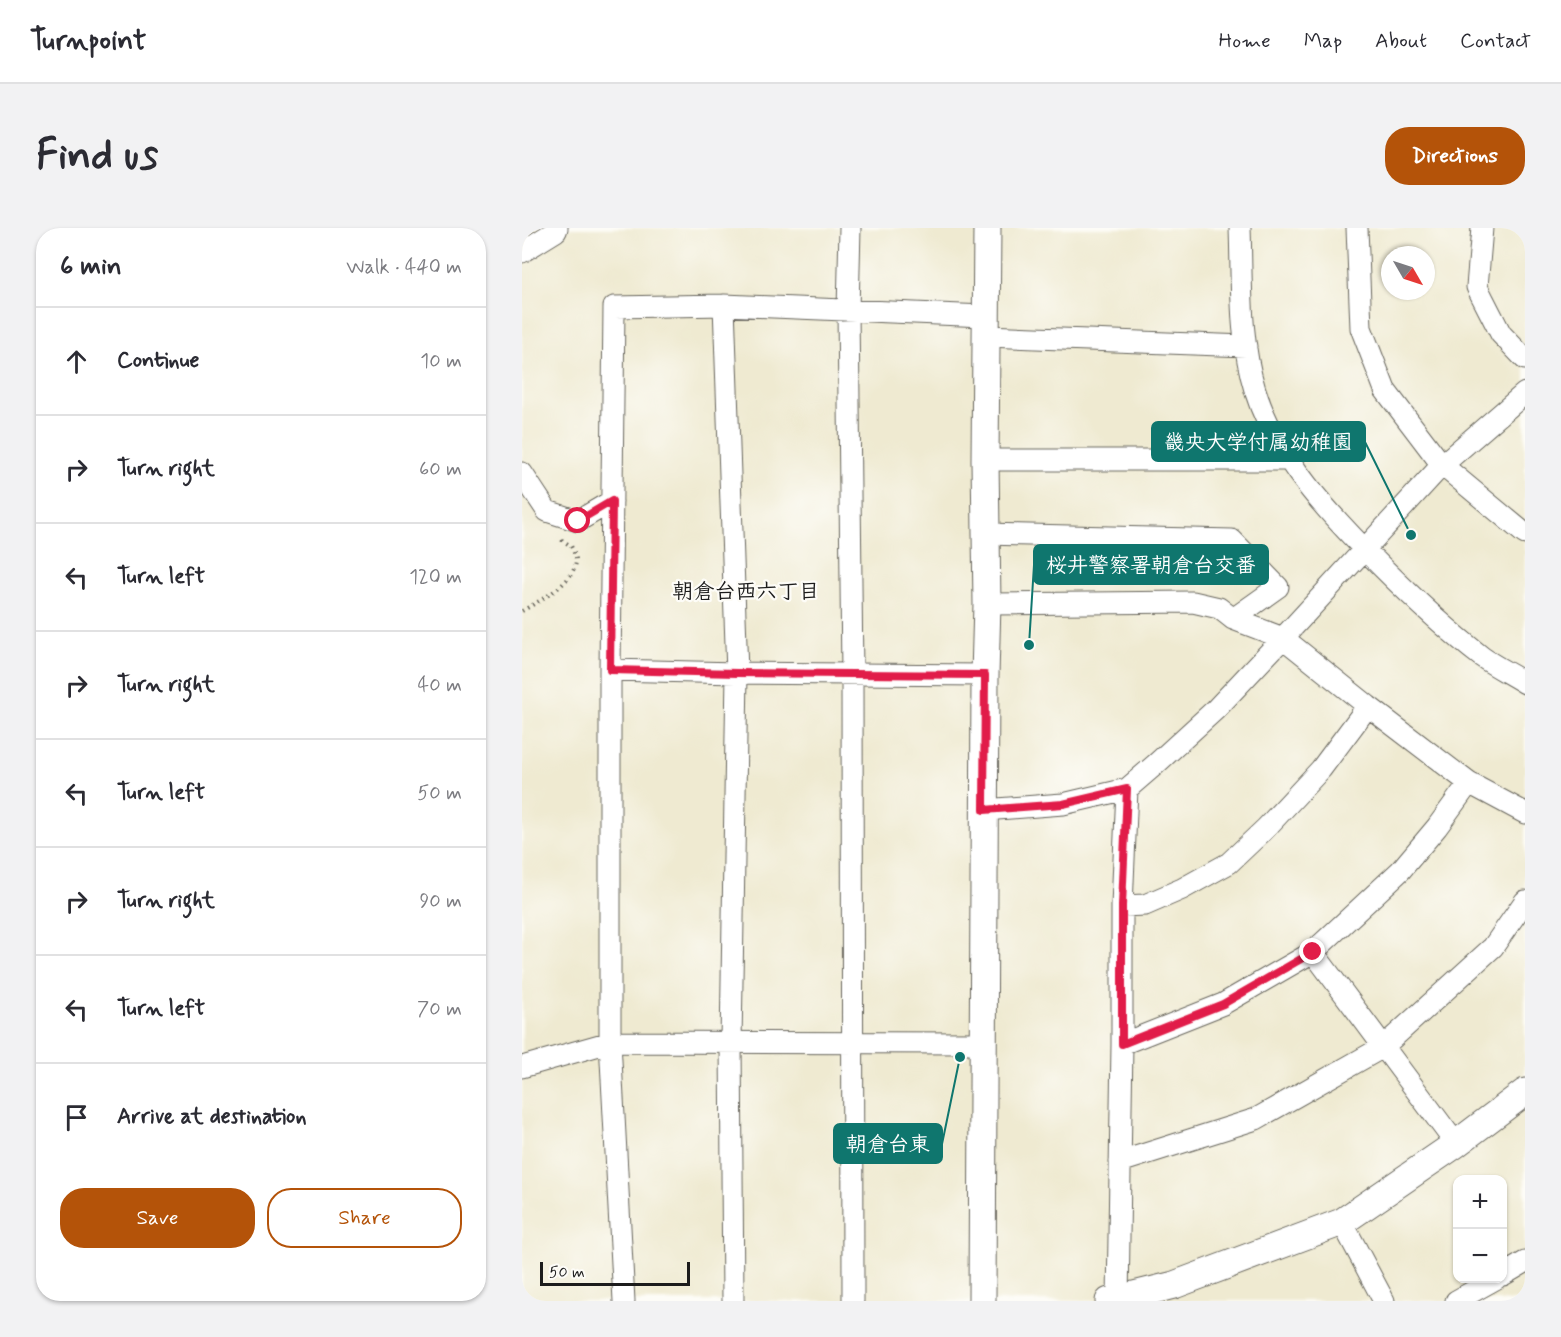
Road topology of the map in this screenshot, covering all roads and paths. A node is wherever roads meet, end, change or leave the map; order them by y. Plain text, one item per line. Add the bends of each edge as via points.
1 (557, 228) edge
2 (850, 228) edge
3 (987, 228) edge
4 (1240, 228) edge
5 (1357, 228) edge
6 (1482, 228) edge
7 (522, 252) edge
8 (724, 305) junction
9 (849, 310) junction
10 (986, 326) junction
11 (1246, 346) junction
12 (1525, 359) edge
13 (1525, 393) edge
14 (985, 460) junction
15 (1290, 460) junction
16 (1442, 465) junction
17 (522, 473) edge
18 (612, 501) junction
19 (547, 511) junction
20 (985, 534) junction
21 (1525, 534) edge
22 (1364, 549) junction
23 (987, 604) junction
24 (522, 611) edge
25 (1233, 620) junction
26 (1283, 638) junction
27 (610, 670) junction
28 (737, 673) junction
29 (852, 674) junction
30 (985, 675) junction
31 (1525, 683) edge
32 (1368, 706) junction
33 (1469, 783) junction
34 (1127, 789) junction
35 (984, 810) junction
36 (1525, 813) edge
37 (1525, 901) edge
38 (1122, 906) junction
39 (1313, 952) junction
40 (610, 1042) junction
41 (731, 1042) junction
42 (853, 1043) junction
43 (983, 1043) junction
44 (1122, 1044) junction
45 (1383, 1047) junction
46 (522, 1067) edge
47 (1525, 1092) edge
48 (1456, 1144) junction
49 (1120, 1162) junction
50 (1342, 1222) junction
51 (1488, 1283) edge
52 (1178, 1293) edge
53 (731, 1300) edge
54 (1115, 1300) edge
55 (624, 1301) edge
56 (853, 1301) edge
57 (982, 1301) edge
58 (1384, 1301) edge
59 (1456, 1301) edge

1 - 7 street
2 - 9 street
3 - 10 street
4 - 11 street
5 - 16 street via 1361,327 1385,390
6 - 12 street via 1477,287 1501,334
8 - 9 street
8 - 18 street via 614,307
8 - 28 street
9 - 10 street
9 - 29 street
10 - 11 street
10 - 14 street
11 - 15 street via 1255,391 1275,438
13 - 16 street
14 - 15 street
14 - 20 street
15 - 22 street via 1317,499
16 - 21 street
16 - 22 street
17 - 19 street
18 - 19 street via 578,521
18 - 27 street
19 - 24 path via 546,530 572,546 576,560 572,575 548,596
20 - 23 street
20 - 25 street via 1232,540 1278,587
22 - 26 street
22 - 31 street via 1428,613 1484,658
23 - 25 street via 1193,602 1219,608
23 - 30 street
25 - 26 street
26 - 32 street
26 - 34 street via 1216,709
27 - 28 street
27 - 40 street
28 - 29 street
28 - 41 street
29 - 30 street
29 - 42 street
30 - 35 street
32 - 33 street
32 - 38 street via 1321,768 1229,863 1145,905
33 - 36 street
33 - 39 street via 1400,871
34 - 35 street via 1063,804
34 - 38 street
35 - 43 street
37 - 45 street via 1492,947
38 - 44 street
39 - 44 street via 1223,1004
39 - 45 street
40 - 41 street
40 - 46 street
40 - 55 street
41 - 42 street
41 - 53 street
42 - 43 street
42 - 56 street
43 - 57 street
44 - 49 street
45 - 48 street
45 - 49 street via 1256,1119
47 - 48 street
48 - 50 street
49 - 54 street
50 - 52 street
50 - 58 street
51 - 59 street
52 - 54 street

